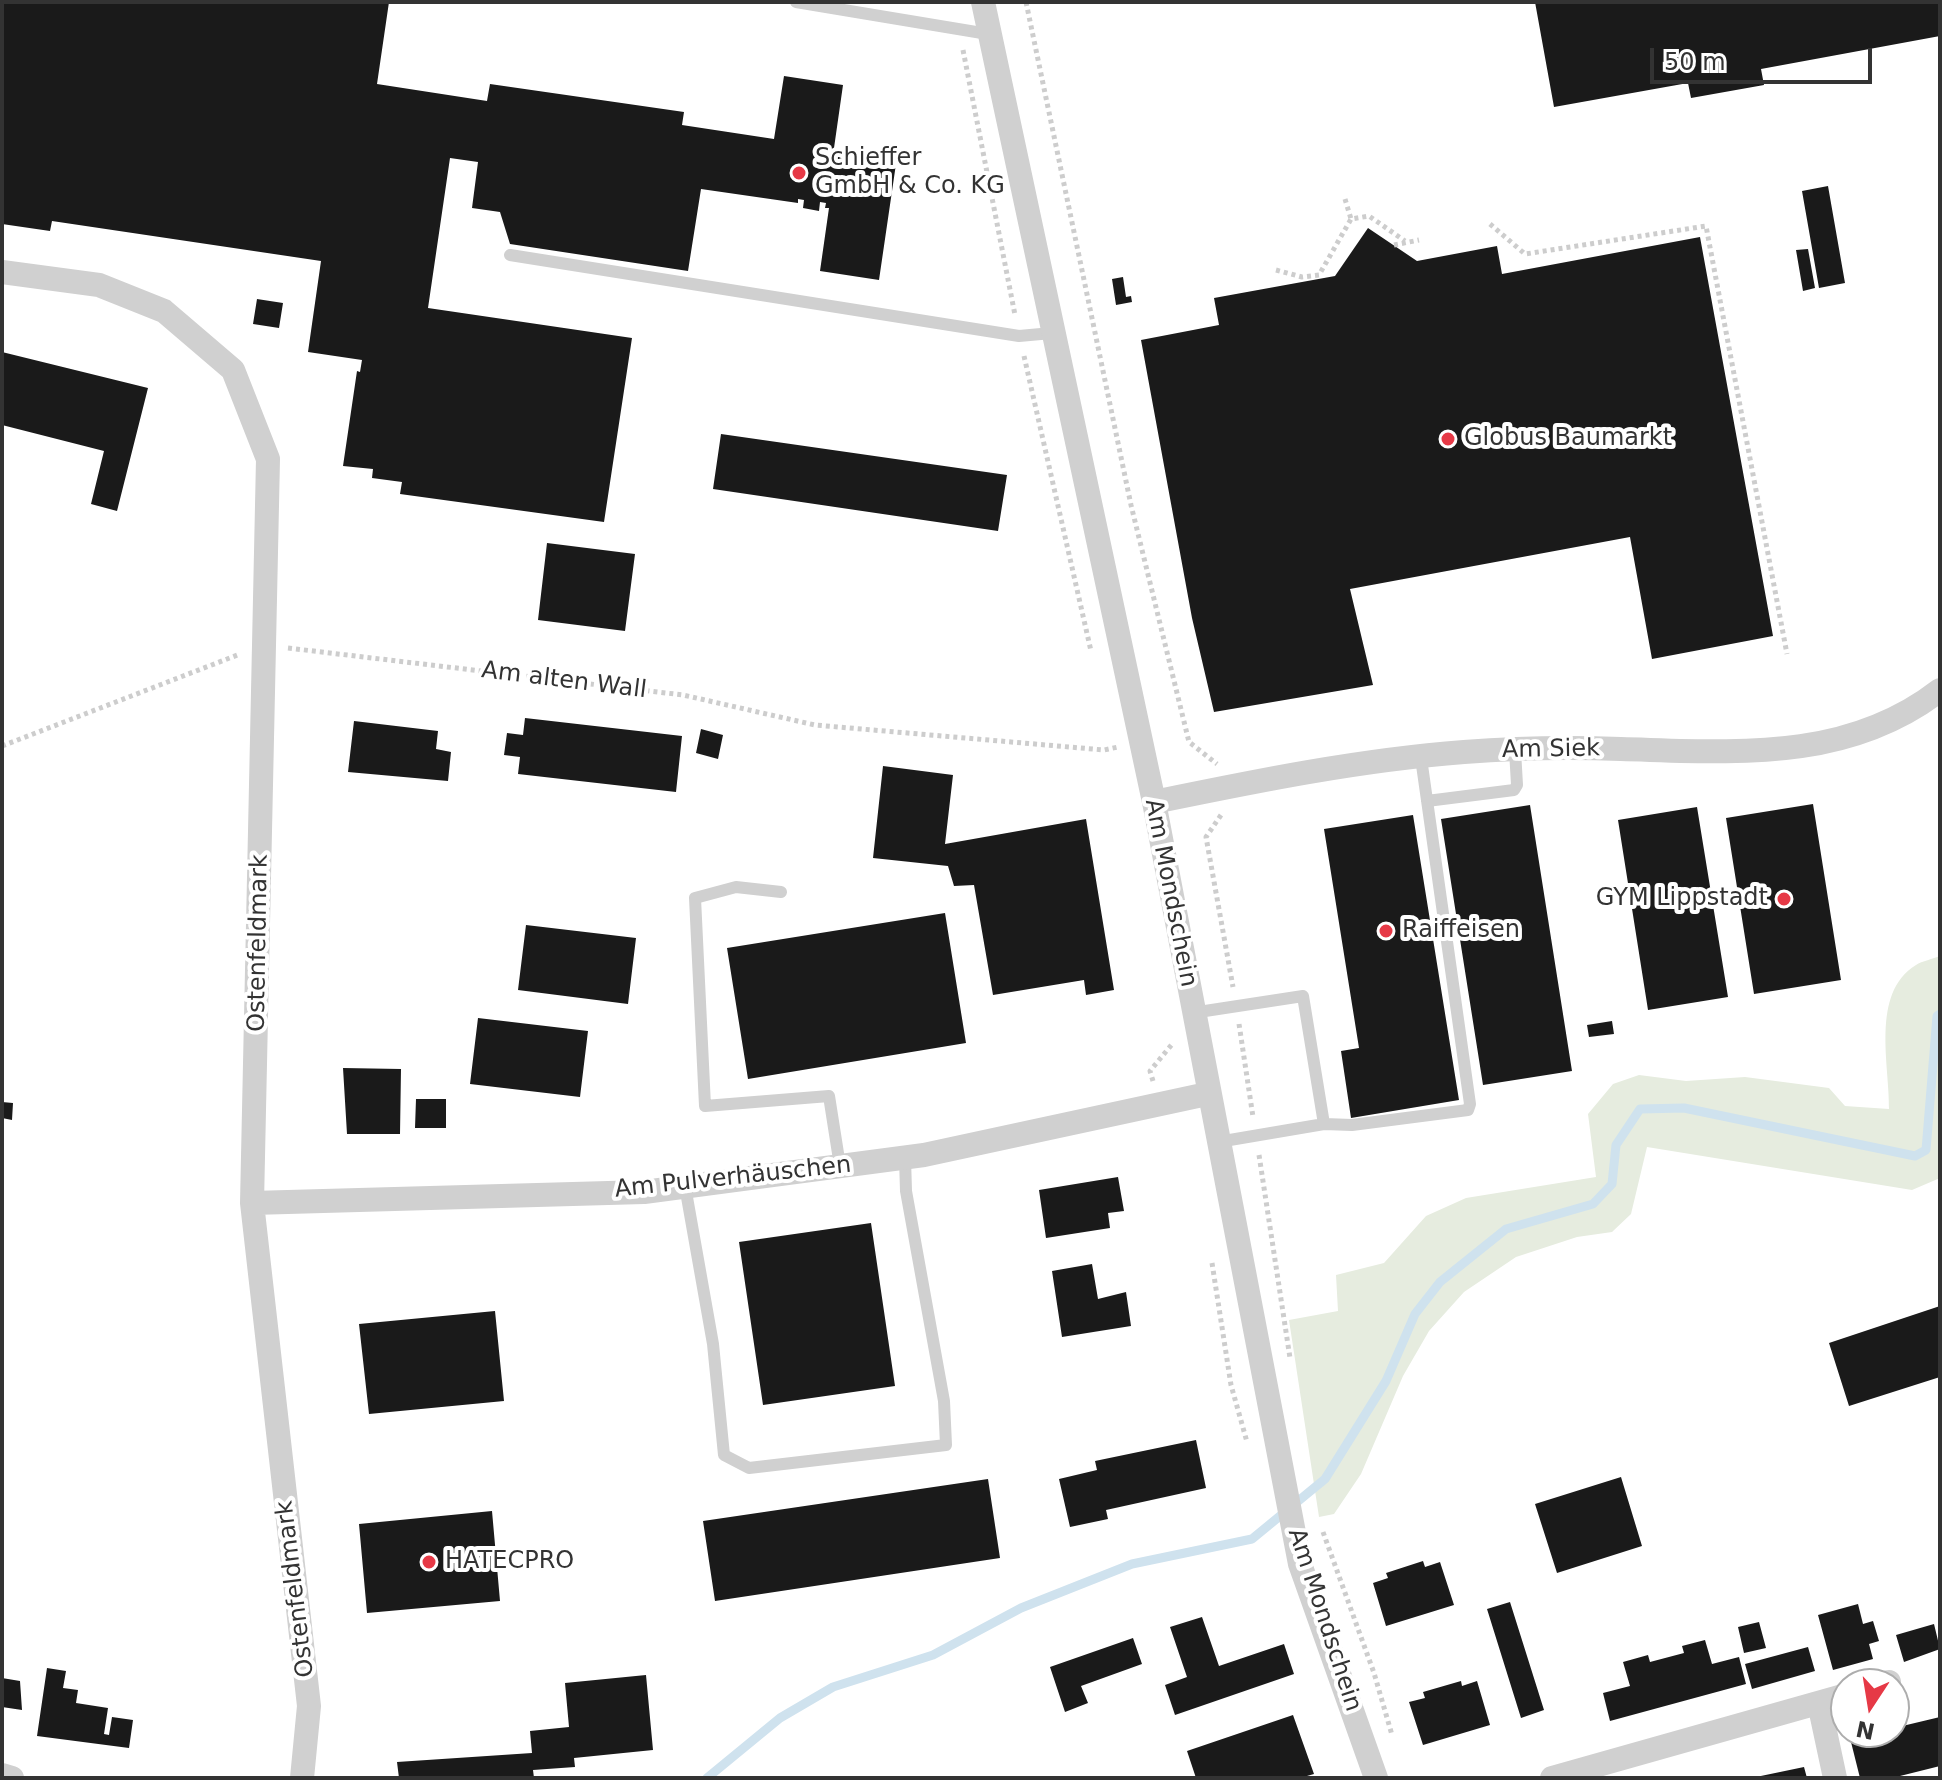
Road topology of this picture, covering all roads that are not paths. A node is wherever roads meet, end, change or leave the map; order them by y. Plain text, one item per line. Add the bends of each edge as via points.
1 (796, 2) edge
2 (983, 2) edge
3 (988, 34) junction
4 (510, 255) dead end
5 (2, 272) edge
6 (1052, 333) junction
7 (1940, 690) edge
8 (1515, 750) junction
9 (1421, 758) junction
10 (1427, 801) junction
11 (1154, 802) junction
12 (781, 892) dead end
13 (1192, 1013) junction
14 (1207, 1094) junction
15 (1324, 1124) junction
16 (1216, 1142) junction
17 (905, 1158) junction
18 (840, 1166) junction
19 (685, 1186) junction
20 (252, 1203) junction
21 (1830, 1700) edge
22 (1819, 1703) junction
23 (2, 1775) edge
24 (12, 1778) edge
25 (302, 1778) edge
26 (1376, 1778) edge
27 (1552, 1778) edge
28 (1835, 1778) edge

1 - 3 lane
2 - 3 street, Am Mondschein
3 - 6 street, Am Mondschein
4 - 6 lane via 1019,336
5 - 20 street, Ostenfeldmark via 99,285 164,311 233,370 268,459
6 - 11 street, Am Mondschein
7 - 8 street, Am Siek via 1857,735 1769,752
8 - 9 street, Am Siek
8 - 10 lane via 1514,790
9 - 10 lane
9 - 11 street, Am Siek via 1302,772
10 - 15 lane via 1470,1104 1461,1111
11 - 13 street, Am Mondschein
12 - 18 lane via 736,887 695,898 705,1106 829,1096
13 - 14 street, Am Mondschein
13 - 15 lane via 1303,996
14 - 16 street, Am Mondschein
14 - 17 street, Am Pulverhäuschen
15 - 16 lane
16 - 26 street, Am Mondschein via 1300,1564
17 - 18 street, Am Pulverhäuschen
17 - 19 lane via 906,1191 944,1401 946,1445 749,1468 724,1455 713,1344
18 - 19 street, Am Pulverhäuschen
19 - 20 street, Am Pulverhäuschen via 644,1192
20 - 25 street, Ostenfeldmark via 309,1706
21 - 22 street
22 - 27 street
22 - 28 street
23 - 24 street

